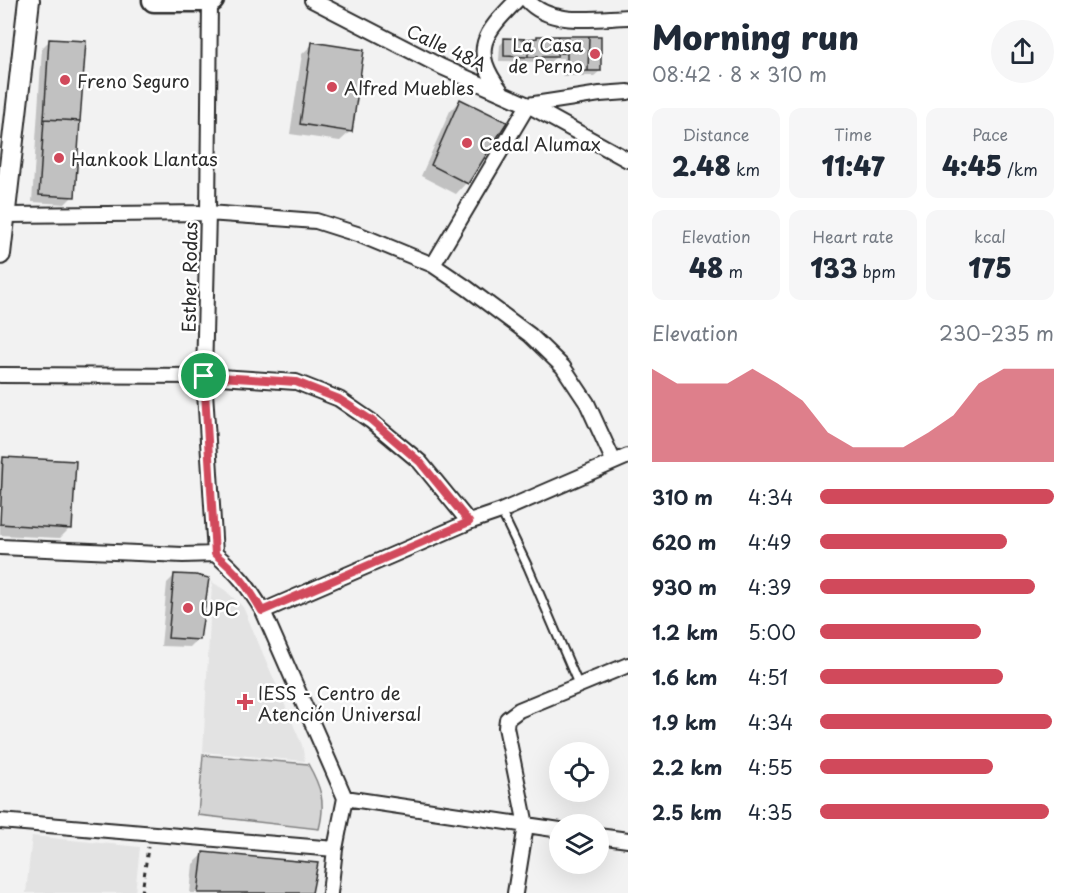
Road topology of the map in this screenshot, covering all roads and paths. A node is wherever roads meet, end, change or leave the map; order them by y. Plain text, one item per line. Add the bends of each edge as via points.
1 (29, 0) edge
2 (154, 0) edge
3 (211, 0) edge
4 (312, 0) edge
5 (517, 0) edge
6 (527, 0) edge
7 (628, 17) edge
8 (502, 92) junction
9 (628, 92) edge
10 (528, 105) junction
11 (628, 160) edge
12 (208, 213) junction
13 (4, 215) junction
14 (0, 254) edge
15 (433, 265) junction
16 (0, 375) edge
17 (204, 376) junction
18 (628, 456) edge
19 (614, 462) junction
20 (501, 511) junction
21 (469, 522) junction
22 (0, 547) edge
23 (215, 554) junction
24 (262, 611) junction
25 (628, 665) edge
26 (579, 686) junction
27 (345, 798) junction
28 (0, 821) edge
29 (526, 825) junction
30 (549, 828) edge
31 (150, 833) junction
32 (609, 837) edge
33 (628, 840) edge
34 (335, 849) junction
35 (142, 893) edge
36 (330, 893) edge
37 (515, 893) edge

1 - 13 main road
2 - 3 main road
3 - 12 street, Esther Rodas
4 - 8 street, Calle 48A via 442,67
5 - 8 street, Calle 48A via 499,18 483,46 484,63
6 - 7 street via 534,8 563,18
8 - 10 street, Calle 48A
9 - 10 street
10 - 11 street, Calle 48A
10 - 15 street
12 - 13 street
12 - 15 street via 316,221
12 - 17 street, Esther Rodas
13 - 14 main road
15 - 19 street via 530,335 563,367 588,404
16 - 17 street
17 - 21 street via 296,382 339,399 371,420 420,462
17 - 23 street, Esther Rodas
18 - 19 street
19 - 20 street
20 - 21 street
20 - 26 lane
21 - 24 street
22 - 23 street
23 - 24 street via 249,586
24 - 27 street
25 - 26 street
26 - 29 street via 507,718
27 - 29 street
27 - 34 street
28 - 31 street
29 - 30 street
29 - 37 street
31 - 34 street
31 - 35 path
32 - 33 street
34 - 36 street

